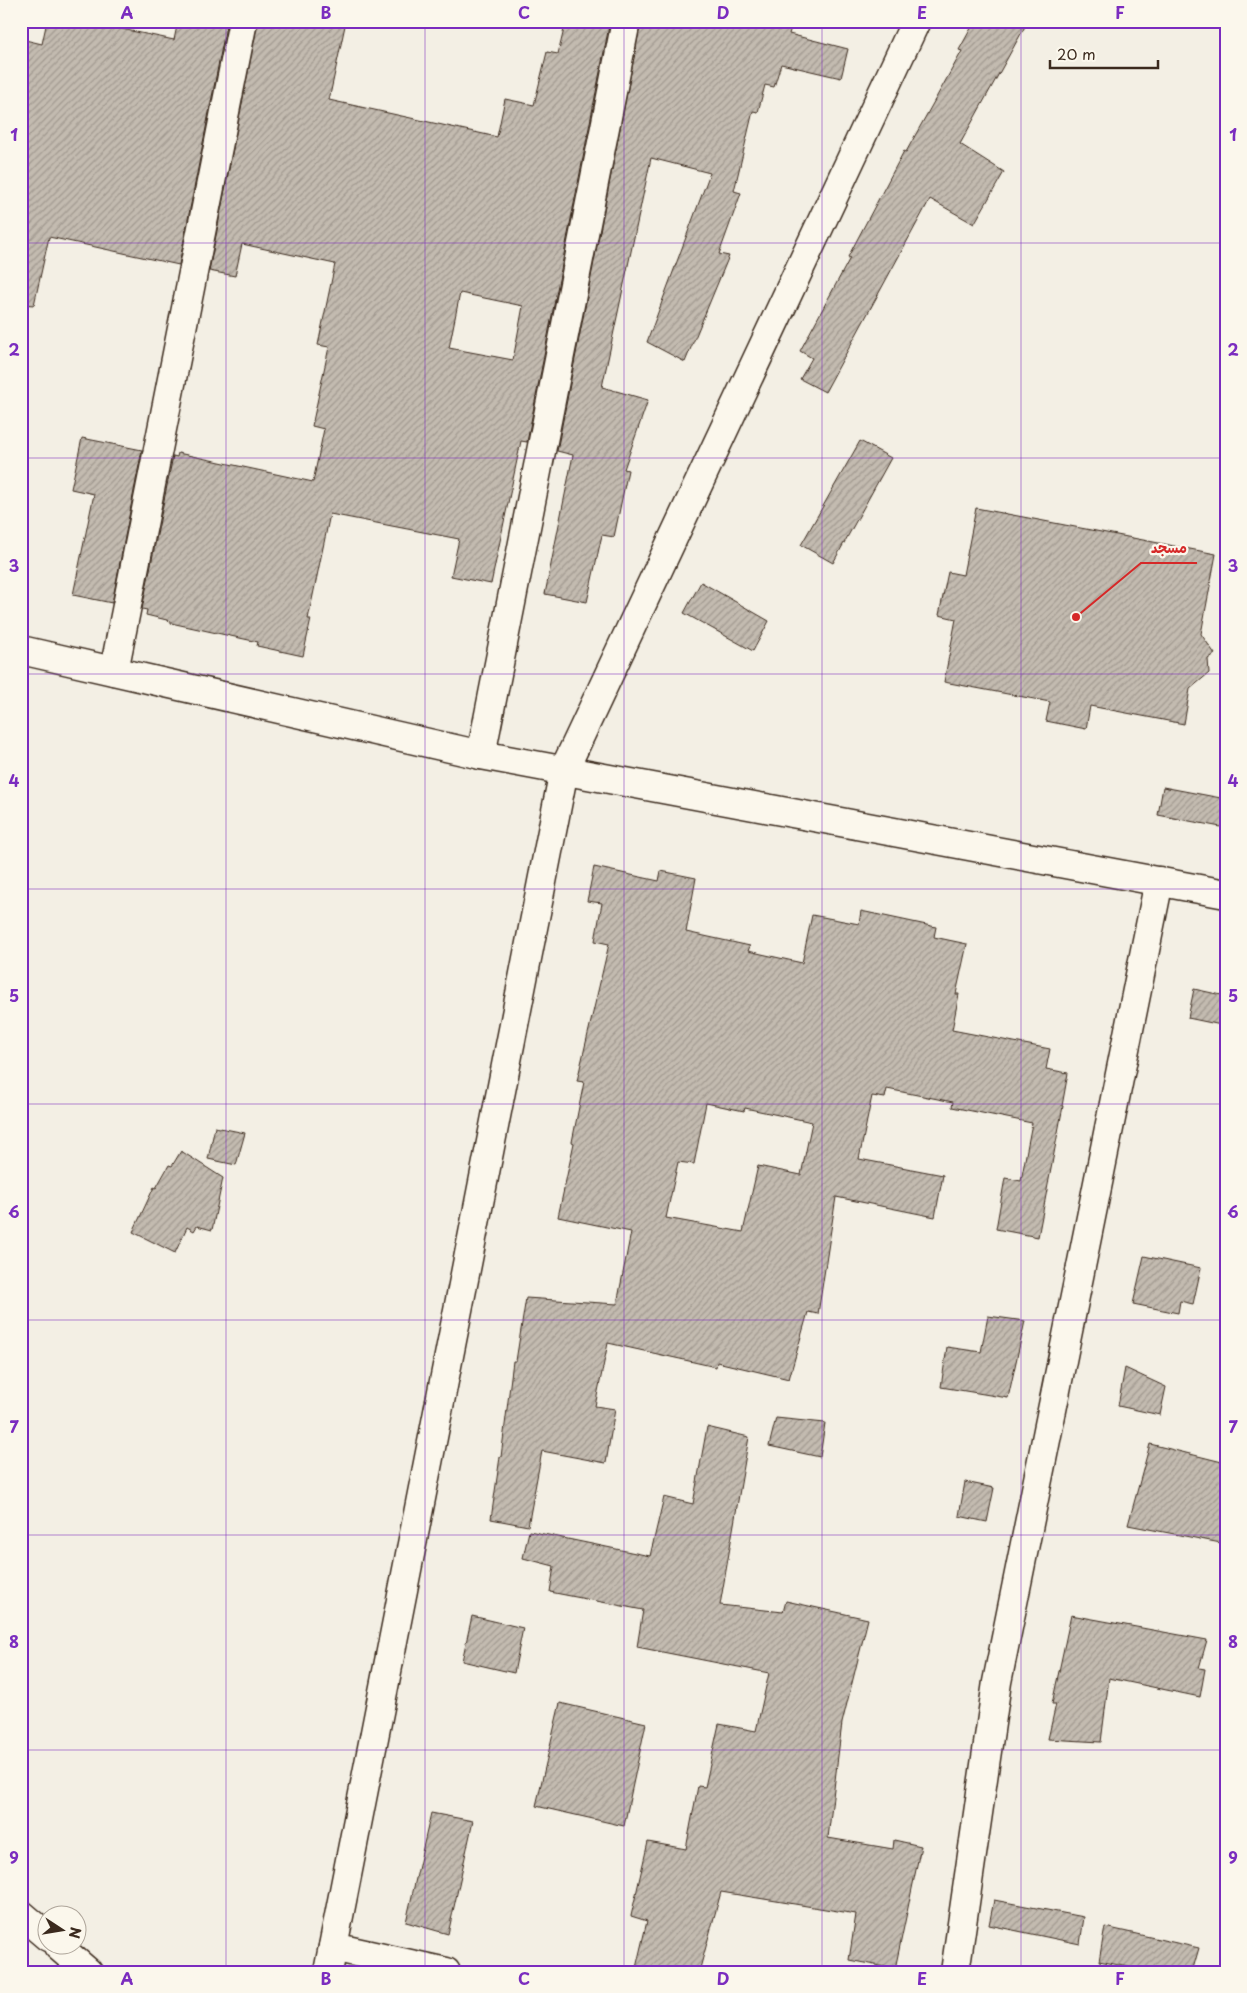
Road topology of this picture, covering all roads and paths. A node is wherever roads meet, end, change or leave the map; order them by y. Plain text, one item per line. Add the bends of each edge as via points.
1 (243, 21) edge
2 (626, 21) edge
3 (916, 21) edge
4 (21, 650) edge
5 (114, 671) junction
6 (481, 755) junction
7 (564, 770) junction
8 (1159, 881) junction
9 (1226, 894) edge
10 (21, 1914) edge
11 (38, 1928) edge
12 (70, 1956) edge
13 (331, 1960) edge
14 (88, 1972) edge
15 (446, 1972) edge
16 (955, 1972) edge

1 - 5 street
2 - 6 street
3 - 7 street
4 - 5 street
5 - 6 street
6 - 7 street
7 - 8 street
7 - 13 street
8 - 9 street
8 - 16 street via 997,1682
10 - 11 street
12 - 14 street
13 - 15 street

